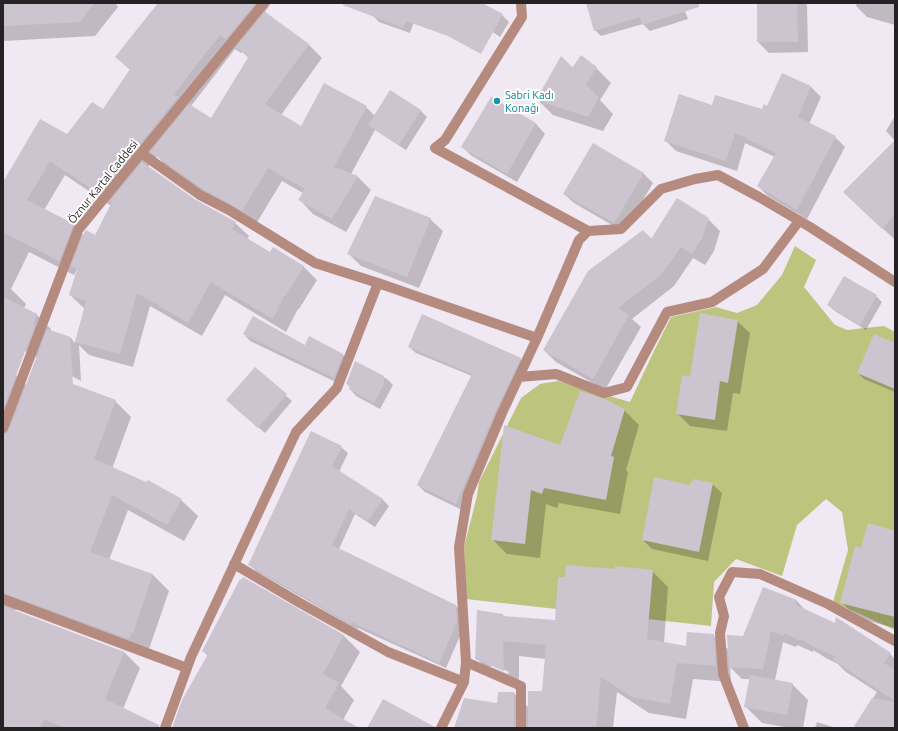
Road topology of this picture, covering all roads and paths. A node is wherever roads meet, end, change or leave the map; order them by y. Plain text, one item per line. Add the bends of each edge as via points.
1 (264, 3) edge
2 (521, 3) edge
3 (141, 153) junction
4 (798, 221) junction
5 (588, 231) junction
6 (895, 282) edge
7 (378, 283) junction
8 (537, 338) junction
9 (519, 377) junction
10 (3, 428) edge
11 (234, 564) junction
12 (3, 599) edge
13 (895, 641) edge
14 (466, 662) junction
15 (187, 668) junction
16 (464, 682) junction
17 (165, 728) edge
18 (441, 728) edge
19 (521, 728) edge
20 (744, 728) edge

1 - 3 street, Öznur Kartal Caddesi
2 - 5 street via 522,17 445,140 435,148
3 - 7 street via 200,195 315,263
3 - 10 street, Öznur Kartal Caddesi via 78,230
4 - 5 street via 718,175 661,189 621,229
4 - 6 street
4 - 9 street via 763,269 712,302 667,312 627,387 604,393 556,374
5 - 8 street via 579,240
7 - 8 street
7 - 11 street via 336,388 296,432
8 - 9 street
9 - 14 street via 468,494 459,547
11 - 15 street
11 - 16 street via 388,652
12 - 15 street
13 - 20 street via 828,604 760,574 732,572 719,596 724,616 720,633 723,674
14 - 16 street
14 - 19 street via 521,686
15 - 17 street
16 - 18 street

